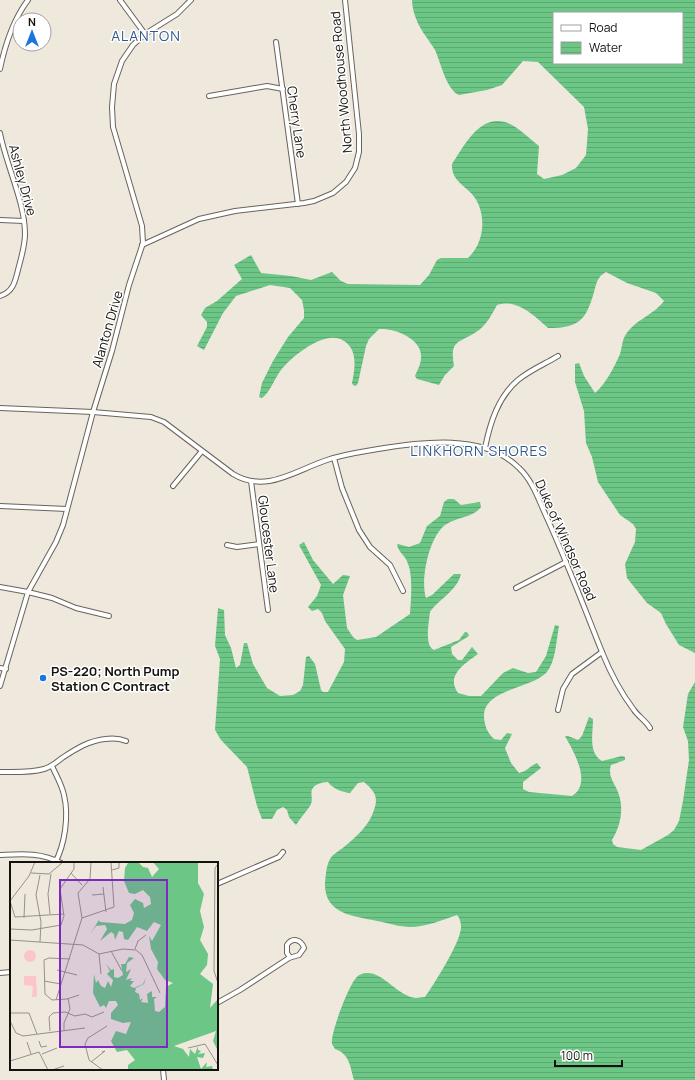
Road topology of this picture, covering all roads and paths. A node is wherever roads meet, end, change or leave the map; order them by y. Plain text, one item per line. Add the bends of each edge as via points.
1 (28, 0) edge
2 (120, 0) edge
3 (191, 0) edge
4 (344, 0) edge
5 (145, 34) junction
6 (276, 42) dead end
7 (0, 69) edge
8 (283, 88) junction
9 (209, 96) dead end
10 (0, 133) edge
11 (298, 204) junction
12 (0, 220) edge
13 (24, 221) junction
14 (142, 245) junction
15 (0, 296) edge
16 (558, 356) dead end
17 (0, 408) edge
18 (93, 412) junction
19 (485, 448) junction
20 (202, 450) junction
21 (334, 458) junction
22 (251, 481) junction
23 (173, 486) dead end
24 (0, 506) edge
25 (67, 509) junction
26 (260, 544) junction
27 (227, 545) dead end
28 (566, 562) junction
29 (0, 587) edge
30 (516, 588) dead end
31 (403, 591) dead end
32 (28, 592) junction
33 (268, 610) dead end
34 (109, 616) dead end
35 (602, 652) junction
36 (0, 668) edge
37 (6, 669) junction
38 (0, 686) edge
39 (558, 710) dead end
40 (650, 728) dead end
41 (126, 741) dead end
42 (52, 766) junction
43 (0, 772) edge
44 (283, 852) dead end
45 (0, 855) edge
46 (57, 862) edge
47 (218, 884) edge
48 (290, 957) junction
49 (10, 972) edge
50 (0, 973) edge
51 (218, 1002) edge
52 (163, 1070) edge
53 (164, 1080) edge

1 - 7 street via 12,28
2 - 5 street
3 - 5 street, Alanton Drive via 177,14
4 - 11 street, North Woodhouse Road via 359,154 351,175 338,189 325,197
5 - 14 street, Alanton Drive via 133,45 119,68 114,84 112,106 113,127 142,226
6 - 8 street, Cherry Lane
8 - 9 street via 267,86
8 - 11 street, Cherry Lane
10 - 13 street, Ashley Drive
11 - 14 street, North Woodhouse Road via 199,219
12 - 13 street
13 - 15 street, Ashley Drive via 24,244 16,279 12,288
14 - 18 street, Alanton Drive
16 - 19 street via 524,376 506,392 490,426
17 - 18 street, Duke of Windsor Road
18 - 20 street, Duke of Windsor Road via 158,419
18 - 25 street, Alanton Drive
19 - 21 street, Duke of Windsor Road via 466,444 421,443
19 - 28 street, Duke of Windsor Road via 511,460 527,477
20 - 22 street, Duke of Windsor Road via 233,474
20 - 23 street
21 - 22 street, Duke of Windsor Road via 281,479
21 - 31 street via 342,488 359,530 370,547 393,569
22 - 26 street, Gloucester Lane
24 - 25 street
25 - 32 street, Alanton Drive via 56,542
26 - 27 street via 237,547
26 - 33 street, Gloucester Lane
28 - 30 street
28 - 35 street, Duke of Windsor Road
29 - 32 street
32 - 34 street
32 - 37 street, Alanton Drive
35 - 39 street via 572,674 563,689
35 - 40 street, Duke of Windsor Road via 626,699
36 - 37 street
37 - 38 street, Alanton Drive
41 - 42 street via 114,738 86,744
42 - 43 street via 34,771
42 - 46 street via 64,795 66,814 65,832
44 - 47 street via 279,857
45 - 46 street via 34,854
48 - 48 street via 287,953 289,942 297,940 302,943 304,947 301,954
48 - 51 street
49 - 50 street
52 - 53 street

